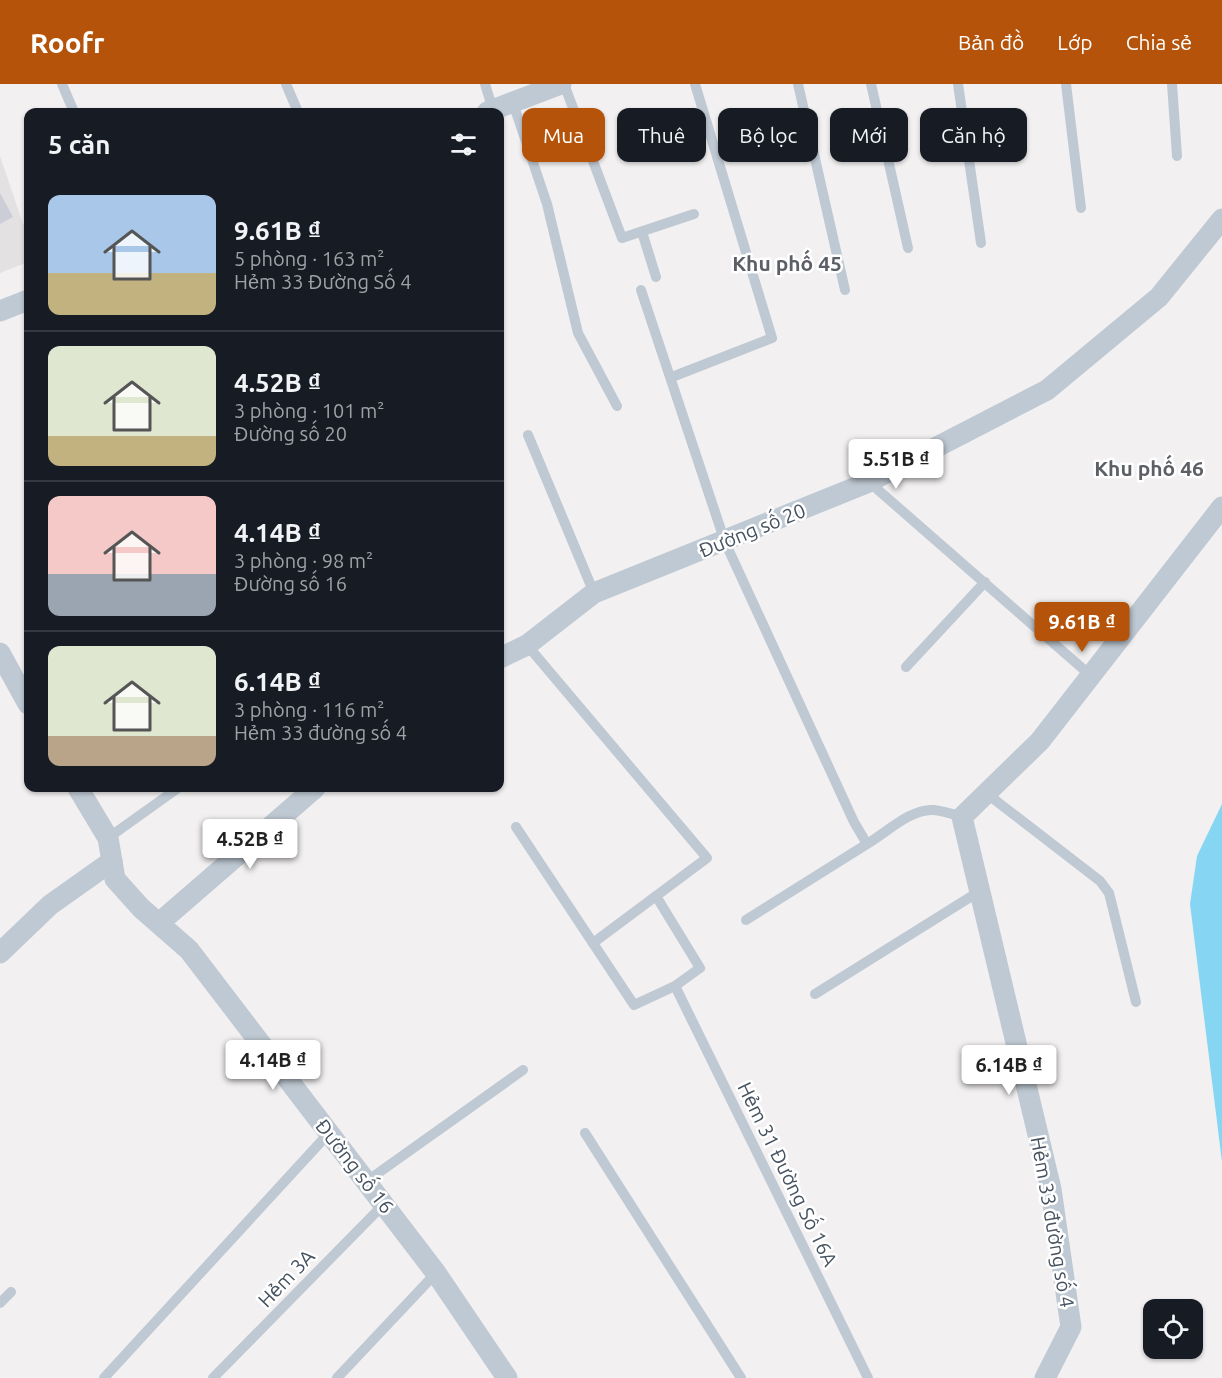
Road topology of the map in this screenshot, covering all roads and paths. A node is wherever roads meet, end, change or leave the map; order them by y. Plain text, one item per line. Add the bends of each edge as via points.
1 (62, 84) edge
2 (286, 84) edge
3 (485, 84) edge
4 (563, 84) edge
5 (695, 84) edge
6 (798, 84) edge
7 (871, 84) edge
8 (958, 84) edge
9 (1066, 84) edge
10 (1172, 84) edge
11 (513, 103) junction
12 (72, 108) edge
13 (296, 108) edge
14 (489, 108) edge
15 (499, 108) edge
16 (1177, 156) dead end
17 (1081, 208) dead end
18 (694, 214) dead end
19 (1222, 219) edge
20 (642, 232) junction
21 (981, 243) dead end
22 (908, 248) dead end
23 (656, 277) dead end
24 (641, 290) dead end
25 (845, 290) dead end
26 (24, 302) edge
27 (0, 311) edge
28 (672, 377) junction
29 (617, 406) dead end
30 (528, 435) dead end
31 (869, 482) junction
32 (1222, 507) edge
33 (726, 542) junction
34 (985, 582) junction
35 (594, 593) junction
36 (527, 645) junction
37 (0, 653) edge
38 (504, 656) edge
39 (906, 667) dead end
40 (1090, 675) junction
41 (24, 697) edge
42 (80, 792) edge
43 (172, 792) edge
44 (310, 792) edge
45 (986, 793) junction
46 (962, 817) junction
47 (516, 827) dead end
48 (108, 838) junction
49 (867, 844) junction
50 (111, 861) junction
51 (980, 891) junction
52 (656, 896) junction
53 (746, 920) dead end
54 (159, 923) junction
55 (593, 943) junction
56 (0, 953) edge
57 (675, 986) junction
58 (815, 994) dead end
59 (1136, 1002) dead end
60 (523, 1070) dead end
61 (329, 1133) junction
62 (585, 1133) dead end
63 (367, 1181) junction
64 (384, 1204) junction
65 (436, 1273) junction
66 (11, 1292) dead end
67 (0, 1303) edge
68 (104, 1378) edge
69 (213, 1378) edge
70 (337, 1378) edge
71 (507, 1378) edge
72 (741, 1378) edge
73 (868, 1378) edge
74 (1046, 1378) edge

1 - 12 lane
2 - 13 lane
3 - 14 lane
4 - 11 street
4 - 20 lane via 622,238
5 - 28 lane via 772,338
6 - 25 lane
7 - 22 lane
8 - 21 lane
9 - 17 lane
10 - 16 lane
11 - 15 street
11 - 29 lane via 547,204 578,333
18 - 20 lane
19 - 31 street, Đường số 20 via 1159,297 1047,390
20 - 23 lane
24 - 28 lane
26 - 27 street
28 - 33 lane
30 - 35 lane
31 - 33 street, Đường số 20
31 - 34 lane
32 - 40 street
33 - 35 street, Đường số 20
33 - 49 lane
34 - 39 lane
34 - 40 lane
35 - 36 street, Đường số 20
36 - 38 street, Đường số 20
36 - 52 lane via 707,858
37 - 41 street
40 - 45 street via 1040,741
42 - 48 street, Đường số 16
43 - 48 lane
44 - 54 street
45 - 46 street
45 - 59 lane via 1100,881 1109,893
46 - 49 lane via 933,810 923,812
46 - 51 street, Hẻm 33 đường số 4
47 - 55 lane
48 - 50 street, Đường số 16
49 - 53 lane
50 - 54 street, Đường số 16 via 115,879
50 - 56 street via 50,905
51 - 58 lane
51 - 74 street, Hẻm 33 đường số 4 via 1051,1189 1071,1327
52 - 55 lane
52 - 57 lane via 700,968
54 - 61 street, Đường số 16 via 189,950
55 - 57 lane via 634,1005
57 - 73 lane, Hẻm 31 Đường Số 16A
60 - 63 lane
61 - 63 street, Đường số 16
61 - 68 lane
62 - 72 lane
63 - 64 street, Đường số 16
64 - 65 street, Đường số 16
64 - 69 lane, Hẻm 3A
65 - 70 lane
65 - 71 street, Đường số 16
66 - 67 lane

